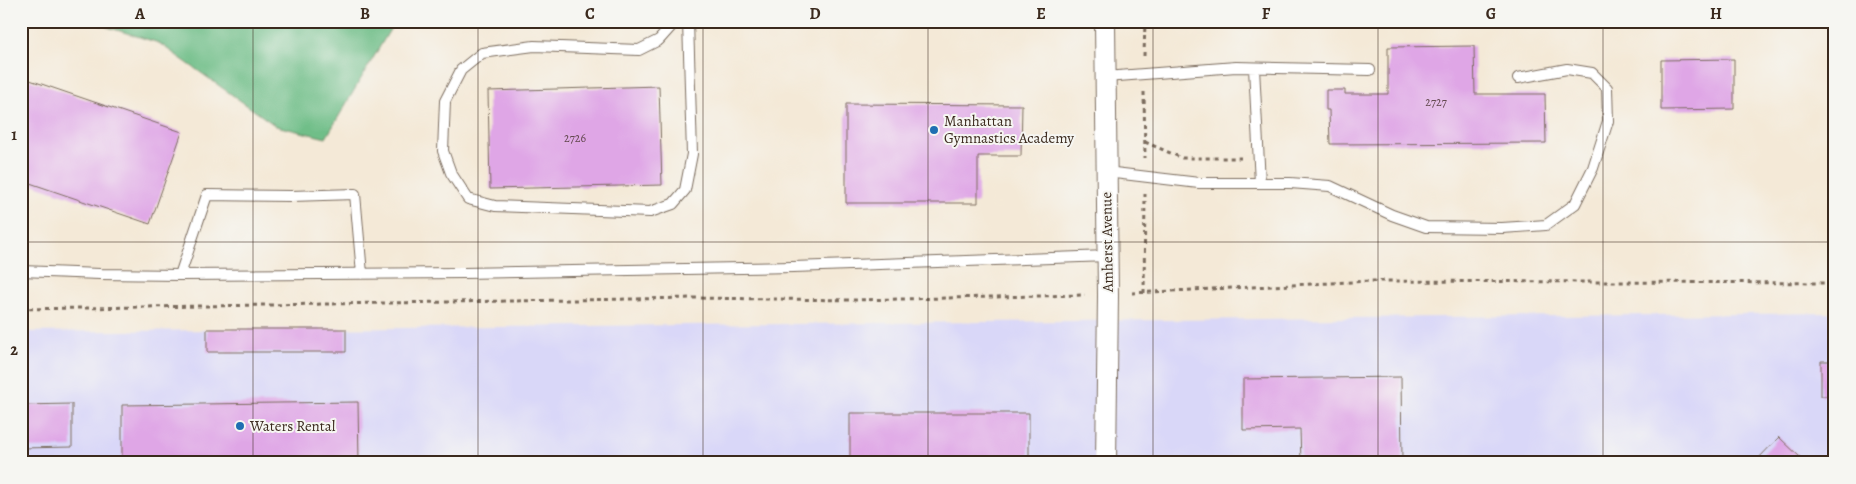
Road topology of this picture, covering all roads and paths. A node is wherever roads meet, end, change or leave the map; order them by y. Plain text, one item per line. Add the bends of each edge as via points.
1 (676, 21) edge
2 (688, 21) edge
3 (1104, 21) edge
4 (1254, 68) junction
5 (1370, 70) dead end
6 (1105, 77) junction
7 (1518, 78) dead end
8 (1145, 142) dead end
9 (1259, 158) junction
10 (1106, 172) junction
11 (1260, 183) junction
12 (1108, 256) junction
13 (21, 271) edge
14 (362, 274) junction
15 (180, 275) junction
16 (1835, 283) edge
17 (1108, 295) junction
18 (21, 310) edge
19 (1106, 463) edge

1 - 2 lane via 659,40 639,50 534,46 482,53 460,70 446,101 443,151 451,173 468,198 495,206 650,212 673,204 685,190 692,154
3 - 6 street, Amherst Avenue
4 - 5 lane
4 - 6 lane
4 - 9 lane
6 - 10 street, Amherst Avenue
7 - 11 lane via 1567,69 1592,73 1607,88 1608,121 1593,168 1575,204 1546,225 1426,227 1330,186
8 - 9 path via 1182,158
9 - 11 lane
10 - 11 lane via 1199,183
10 - 12 street, Amherst Avenue
12 - 14 lane via 783,267
12 - 17 street, Amherst Avenue
13 - 15 lane
14 - 15 lane
14 - 15 lane via 356,194 207,195
16 - 17 path via 1371,281
17 - 18 path via 854,300 693,298
17 - 19 street, Amherst Avenue

